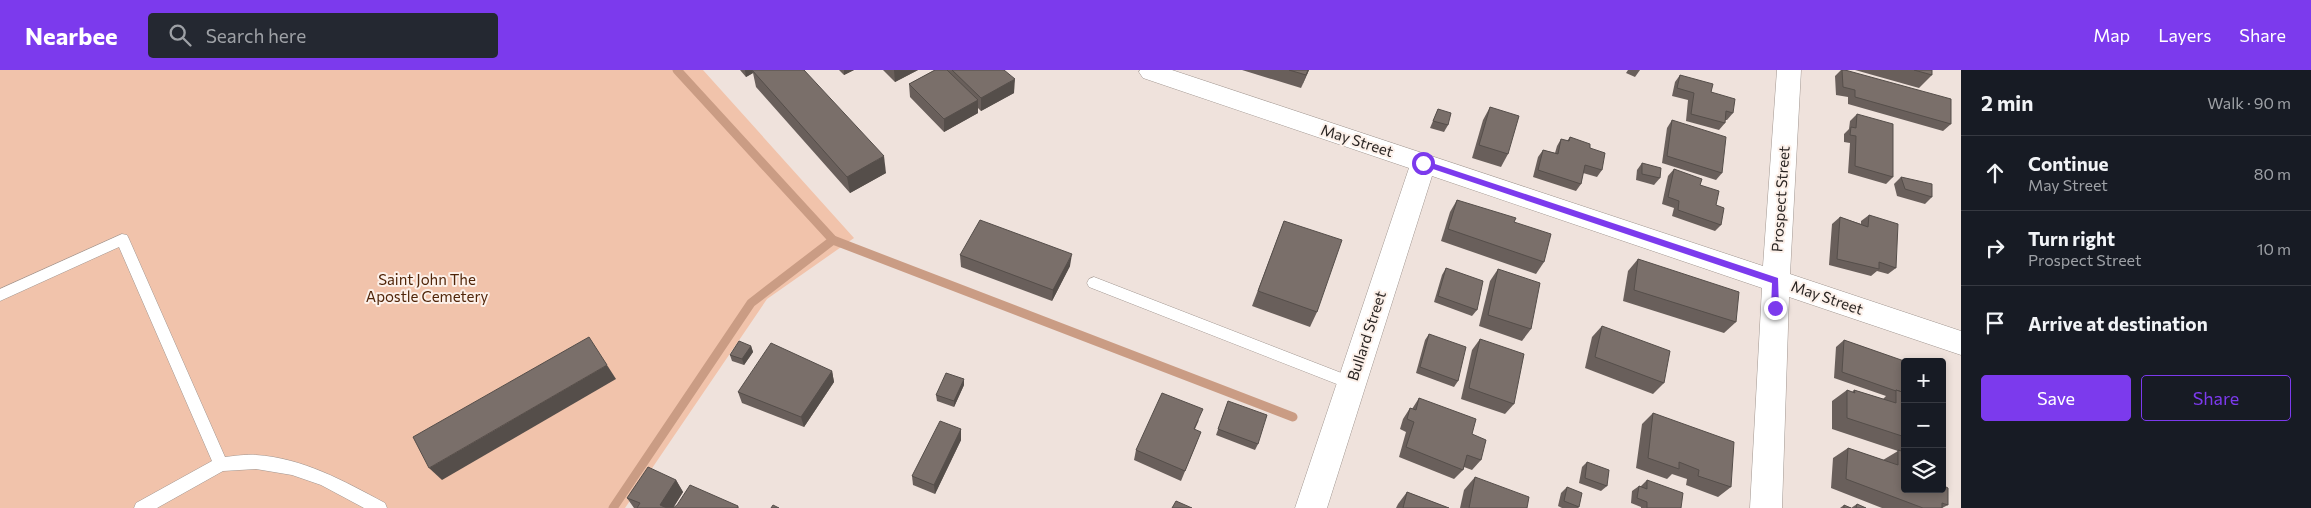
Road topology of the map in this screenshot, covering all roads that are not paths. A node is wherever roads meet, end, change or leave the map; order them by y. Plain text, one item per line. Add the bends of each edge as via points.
1 (1789, 70) edge
2 (1152, 72) dead end
3 (1423, 163) junction
4 (1776, 281) junction
5 (1094, 283) dead end
6 (0, 295) edge
7 (1961, 343) edge
8 (1352, 384) junction
9 (221, 464) junction
10 (142, 508) edge
11 (379, 508) edge
12 (1311, 508) edge
13 (1766, 508) edge

1 - 4 street, Prospect Street
2 - 3 street, May Street
3 - 4 street, May Street
3 - 8 street, Bullard Street
4 - 7 street, May Street
4 - 13 street, Prospect Street
5 - 8 lane
6 - 9 lane via 122,239
8 - 12 street, Bullard Street
9 - 10 lane
9 - 11 lane via 256,462 292,468 325,479

